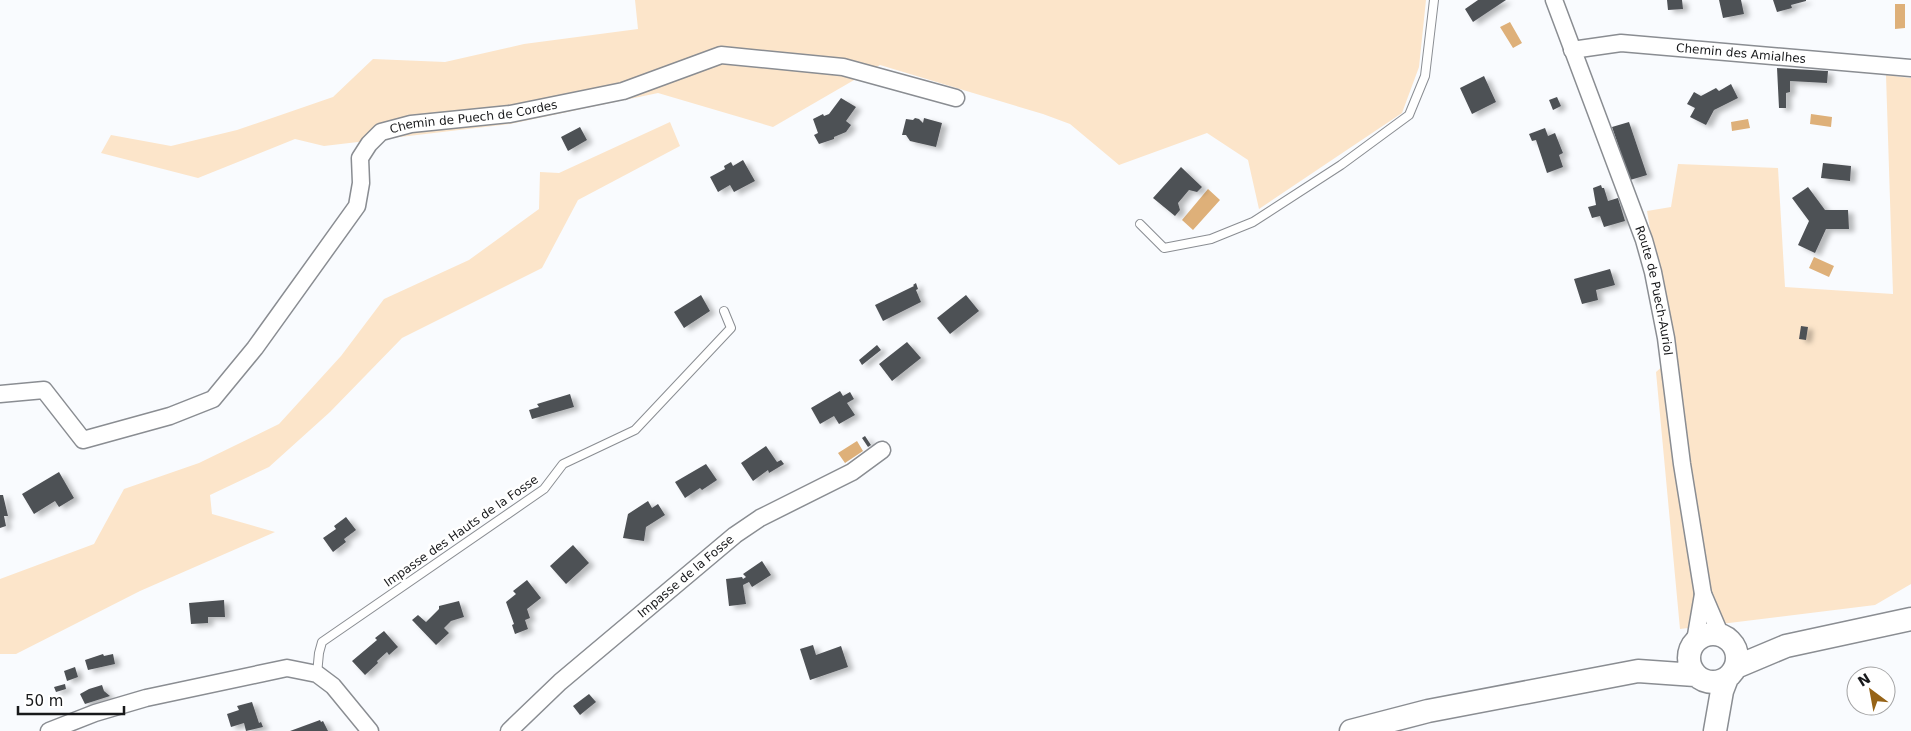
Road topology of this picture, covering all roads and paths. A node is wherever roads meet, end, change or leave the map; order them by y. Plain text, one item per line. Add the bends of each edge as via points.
1 (1434, 0) edge
2 (1554, 0) edge
3 (1572, 50) junction
4 (1911, 68) edge
5 (956, 98) dead end
6 (1140, 224) dead end
7 (724, 311) dead end
8 (0, 394) edge
9 (882, 450) dead end
10 (1703, 594) junction
11 (1911, 618) edge
12 (1726, 639) junction
13 (1693, 644) junction
14 (1786, 646) junction
15 (1638, 671) junction
16 (1731, 673) junction
17 (317, 674) junction
18 (1698, 677) junction
19 (49, 731) edge
20 (370, 731) edge
21 (509, 731) edge
22 (1351, 731) edge
23 (1709, 731) edge
24 (1715, 731) edge

1 - 6 lane via 1425,76 1408,115 1341,166 1253,222 1211,239 1164,248
2 - 3 street, Route de Puech-Auriol
3 - 4 street, Chemin des Amialhes via 1621,43
3 - 10 street, Route de Puech-Auriol via 1644,240 1653,272 1666,338
5 - 8 street, Chemin de Puech de Cordes via 843,67 720,55 623,91 510,114 411,124 381,132 360,158 361,183 357,206 255,348 213,399 170,416 83,440 44,390
7 - 17 lane, Impasse des Hauts de la Fosse via 731,328 635,430 563,464 544,489 322,642
9 - 21 street, Impasse de la Fosse via 852,472 760,518 735,535 560,682
10 - 12 street
10 - 13 street
11 - 14 main road
12 - 13 main road via 1709,634
12 - 14 main road
12 - 16 main road via 1737,654
13 - 15 main road
13 - 18 main road via 1689,655 1691,669
14 - 16 main road
15 - 18 main road
15 - 22 main road via 1428,711
16 - 18 main road via 1714,683
16 - 24 main road via 1722,691
17 - 19 street via 287,668 266,672 146,698
17 - 20 street via 333,686
18 - 23 main road via 1707,708

